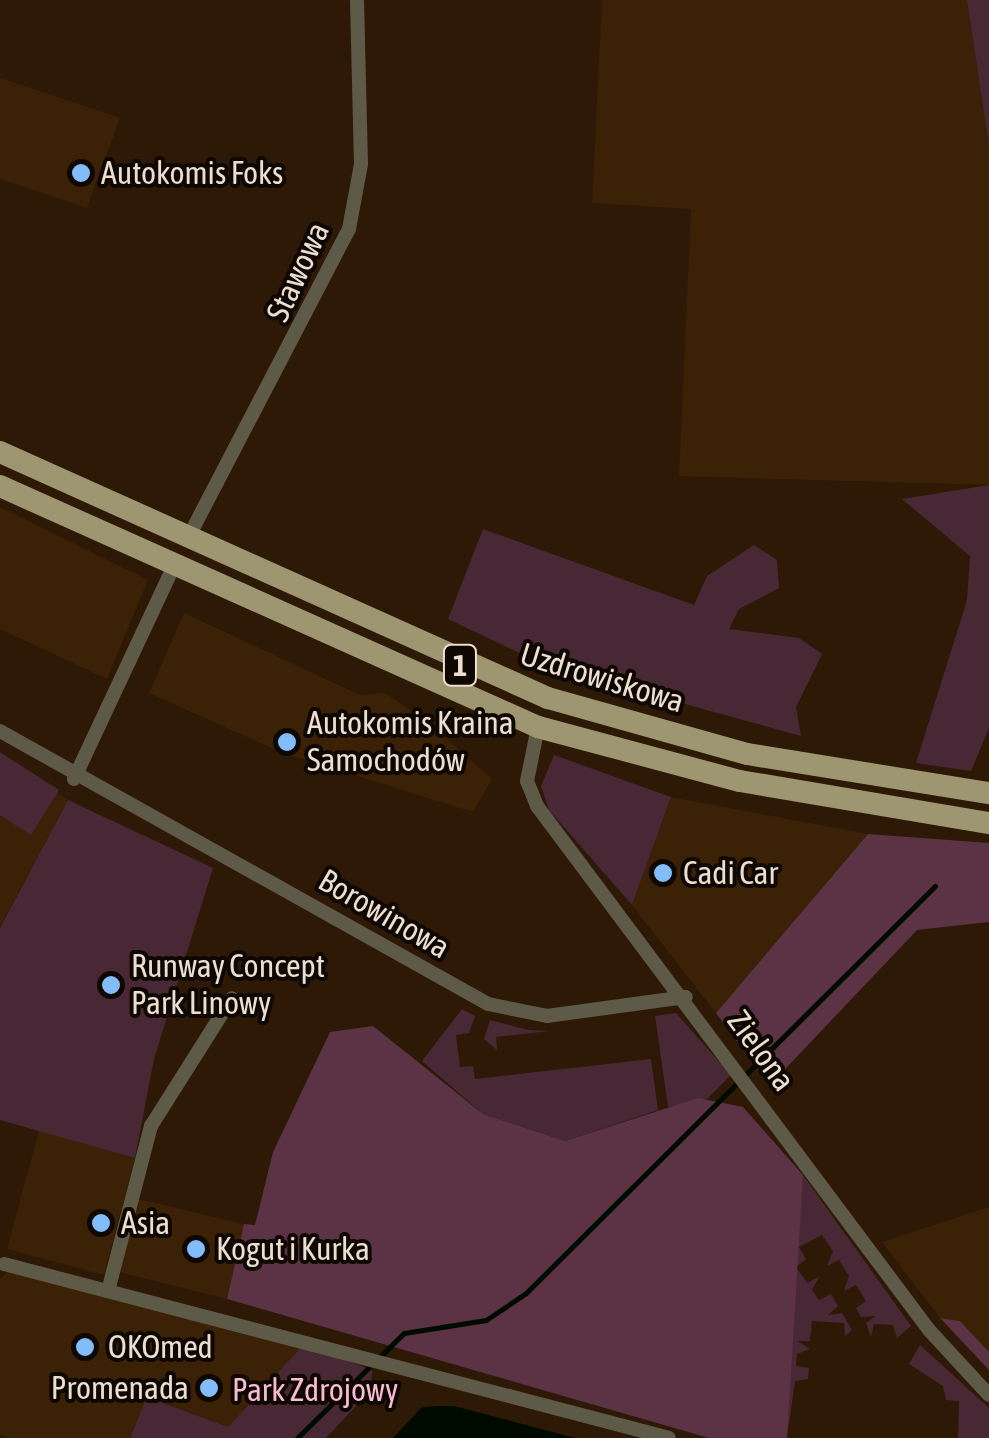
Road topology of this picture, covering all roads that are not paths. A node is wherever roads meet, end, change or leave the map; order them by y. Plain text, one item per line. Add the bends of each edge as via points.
1 (357, 0) edge
2 (0, 452) edge
3 (0, 486) edge
4 (187, 540) junction
5 (138, 550) junction
6 (174, 566) junction
7 (538, 727) junction
8 (0, 731) edge
9 (74, 778) junction
10 (989, 793) edge
11 (989, 822) edge
12 (686, 996) junction
13 (232, 998) dead end
14 (4, 1264) dead end
15 (108, 1291) junction
16 (989, 1395) edge
17 (670, 1438) edge

1 - 4 street, Stawowa via 362,164 353,217 318,302
2 - 4 main road, Uzdrowiskowa / 1
3 - 5 main road, Uzdrowiskowa / 1
4 - 5 main road
4 - 10 main road, Uzdrowiskowa / 1 via 476,671 598,715 746,754
5 - 6 main road, Uzdrowiskowa / 1
6 - 7 main road, Uzdrowiskowa / 1
6 - 9 street
7 - 11 main road, Uzdrowiskowa / 1 via 740,782
7 - 12 street, Zielona via 526,780 538,806
8 - 9 street, Borowinowa
9 - 12 street, Borowinowa via 488,1004 547,1016
12 - 16 street, Zielona via 937,1340
13 - 15 street via 151,1126
14 - 15 street
15 - 17 street

